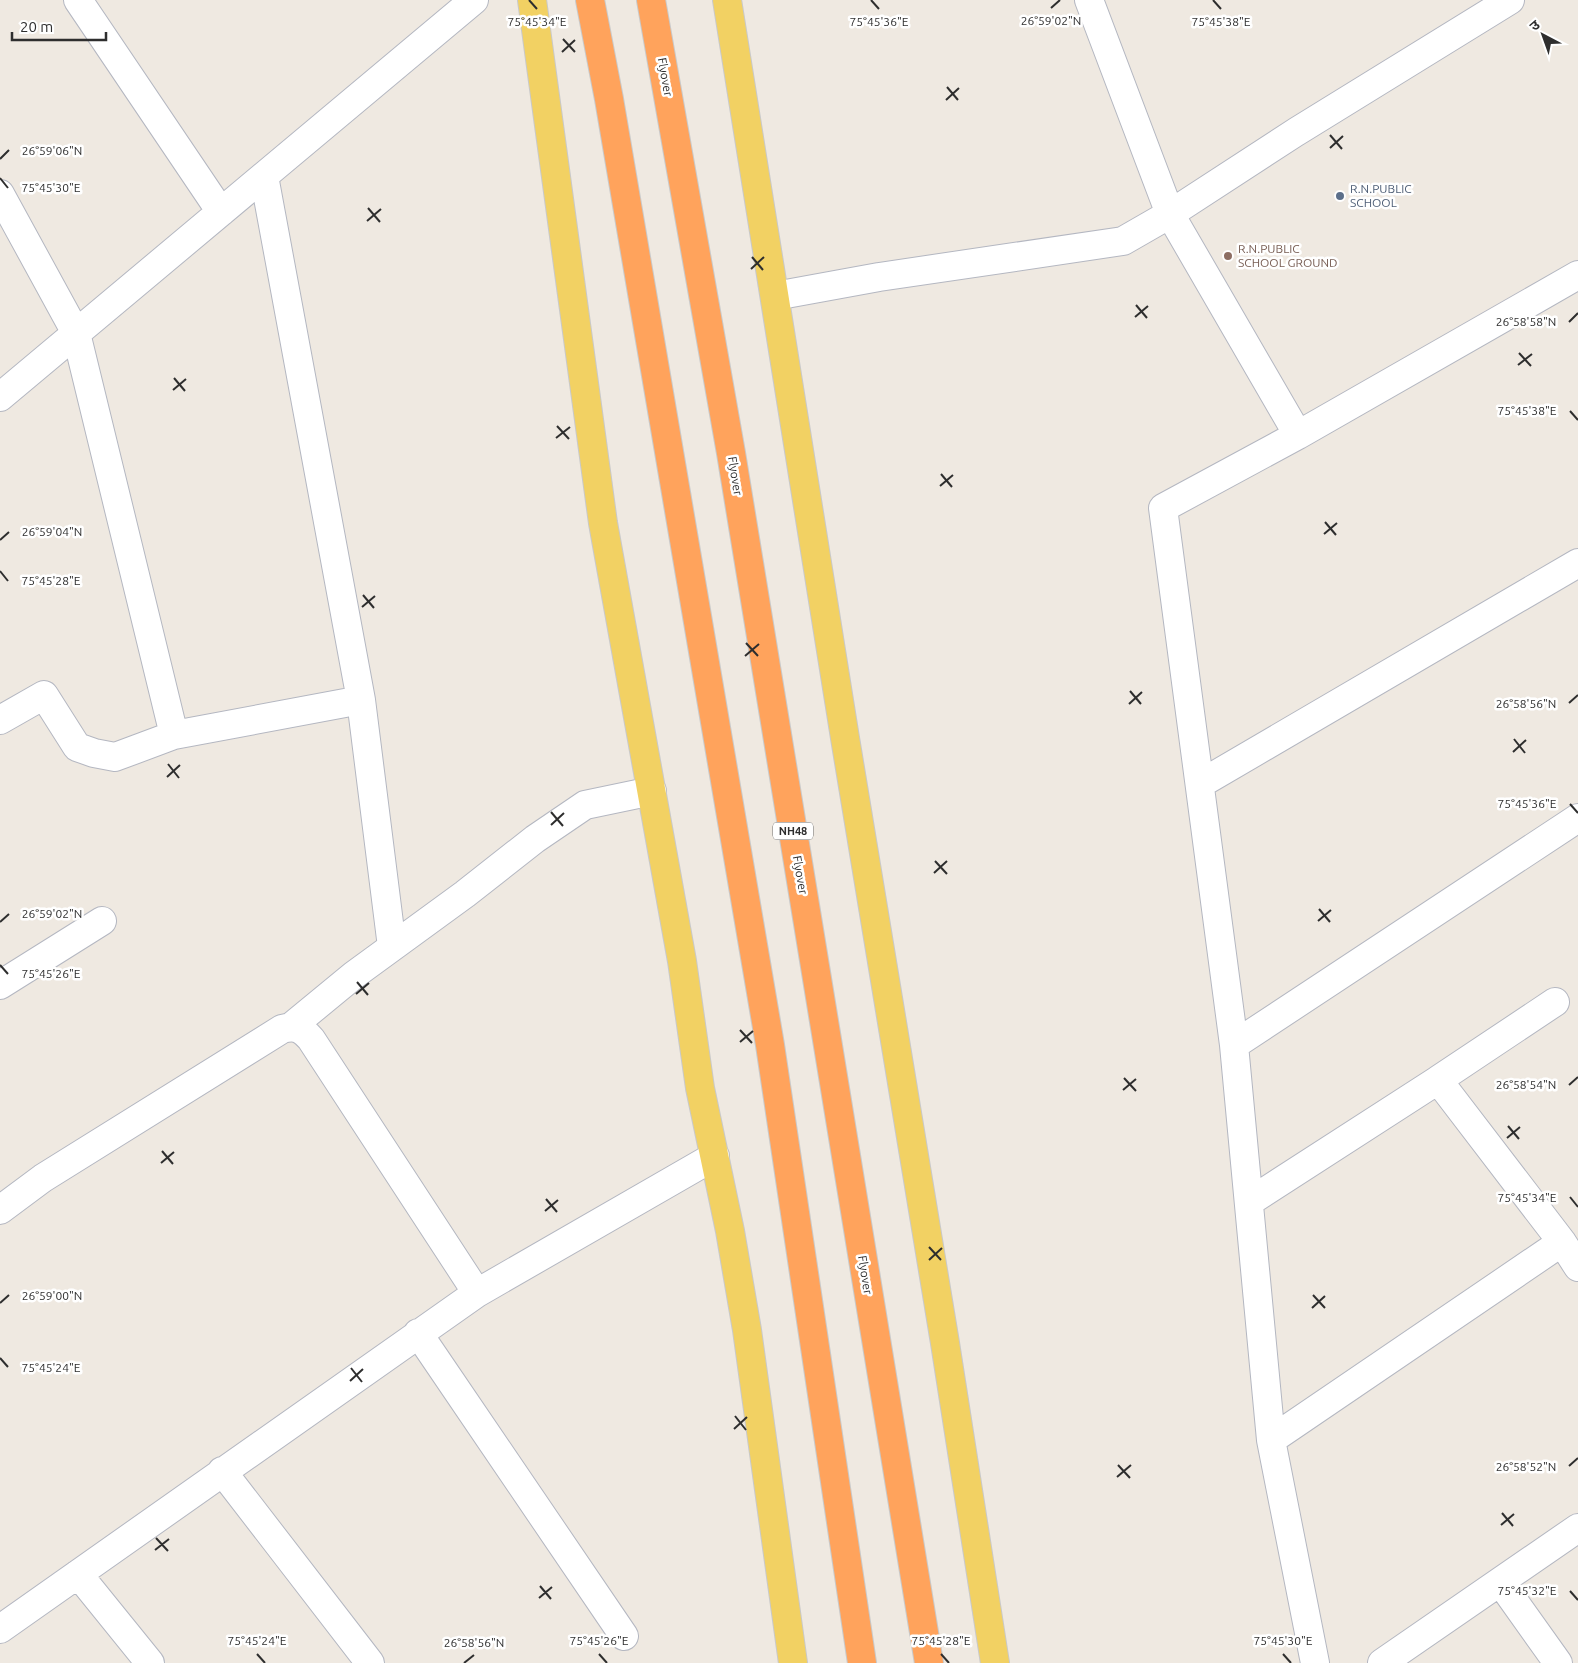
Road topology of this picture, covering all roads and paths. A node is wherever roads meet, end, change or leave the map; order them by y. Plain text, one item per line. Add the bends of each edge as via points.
1 (78, 0) edge
2 (474, 0) edge
3 (532, 0) edge
4 (590, 0) edge
5 (651, 0) edge
6 (727, 0) edge
7 (1089, 0) edge
8 (1510, 0) edge
9 (264, 176) junction
10 (0, 194) edge
11 (221, 212) junction
12 (1170, 214) junction
13 (1578, 275) edge
14 (775, 296) junction
15 (76, 333) junction
16 (0, 397) edge
17 (1298, 435) junction
18 (1578, 563) edge
19 (361, 700) junction
20 (0, 720) edge
21 (174, 735) junction
22 (1200, 784) junction
23 (652, 791) junction
24 (1578, 818) edge
25 (102, 921) dead end
26 (392, 947) junction
27 (0, 985) edge
28 (1555, 1002) dead end
29 (292, 1026) junction
30 (1234, 1045) junction
31 (1438, 1080) junction
32 (715, 1156) junction
33 (1249, 1202) junction
34 (0, 1210) edge
35 (1562, 1242) junction
36 (1578, 1266) edge
37 (477, 1293) junction
38 (418, 1334) junction
39 (1271, 1440) junction
40 (222, 1471) junction
41 (1578, 1528) edge
42 (78, 1574) junction
43 (1501, 1582) junction
44 (0, 1629) edge
45 (624, 1636) dead end
46 (150, 1663) edge
47 (370, 1663) edge
48 (793, 1663) edge
49 (862, 1663) edge
50 (929, 1663) edge
51 (995, 1663) edge
52 (1315, 1663) edge
53 (1382, 1663) edge
54 (1558, 1663) edge

1 - 11 street
2 - 9 street
3 - 23 main road via 603,523
4 - 49 highway via 770,1046
5 - 50 highway, Flyover / NH48 via 731,453
6 - 14 main road
7 - 12 street
8 - 12 street
9 - 11 street
9 - 19 street
10 - 15 street
11 - 15 street
12 - 14 street via 1123,241 879,277
12 - 17 street
13 - 17 street
14 - 51 main road
15 - 16 street
15 - 21 street
17 - 22 street via 1163,508
18 - 22 street
19 - 21 street
19 - 26 street
20 - 21 street via 44,695 77,747 94,753 115,757
22 - 30 street
23 - 26 street via 585,805 535,838 466,894
23 - 32 main road via 700,1088
24 - 30 street
25 - 27 street
26 - 29 street
28 - 31 street
29 - 34 street via 282,1029 51,1173
29 - 37 street via 311,1039
30 - 33 street
31 - 33 street
31 - 35 street
32 - 37 street
32 - 48 main road via 747,1330
33 - 39 street
35 - 36 street
35 - 39 street
37 - 38 street
38 - 40 street
38 - 45 street
39 - 52 street
40 - 42 street
40 - 47 street
41 - 43 street
42 - 44 street
42 - 46 street
43 - 53 street
43 - 54 street

